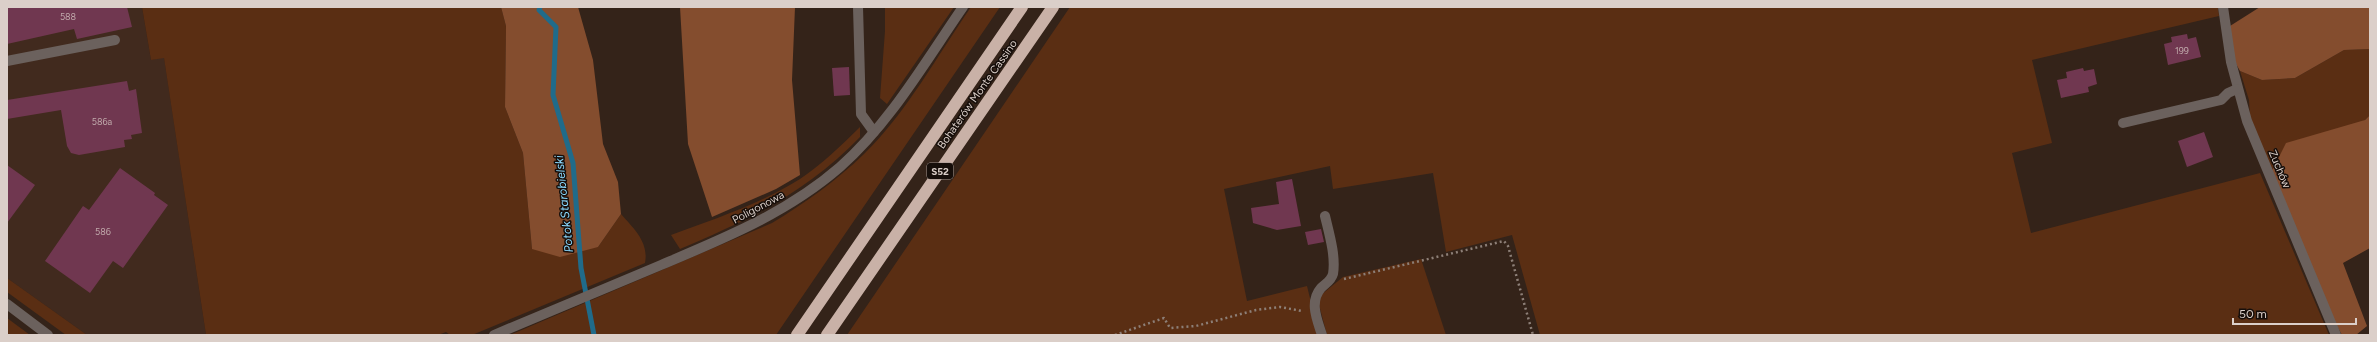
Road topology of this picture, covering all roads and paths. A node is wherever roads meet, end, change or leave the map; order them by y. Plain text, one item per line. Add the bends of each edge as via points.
1 (858, 7) edge
2 (963, 7) edge
3 (1022, 7) edge
4 (1053, 7) edge
5 (2223, 7) edge
6 (115, 40) dead end
7 (7, 61) edge
8 (2237, 89) junction
9 (2123, 124) dead end
10 (874, 132) junction
11 (1325, 216) dead end
12 (1328, 283) junction
13 (7, 304) edge
14 (1315, 312) junction
15 (48, 335) edge
16 (494, 335) edge
17 (797, 335) edge
18 (827, 335) edge
19 (1115, 335) edge
20 (1322, 335) edge
21 (1533, 335) edge
22 (2336, 335) edge

1 - 10 street via 861,114
2 - 10 street, Poligonowa
3 - 17 highway, Bohaterów Monte Cassino / S52
4 - 18 highway, Bohaterów Monte Cassino / S52
5 - 8 street, Zuchów
6 - 7 street
8 - 9 street via 2221,100
8 - 22 street, Zuchów via 2247,121
10 - 16 street, Poligonowa via 841,166 808,193 767,219
11 - 12 street via 1333,258 1333,272
12 - 14 street via 1317,294
12 - 21 path via 1504,242 1508,246
13 - 15 street
14 - 19 path via 1280,307 1256,310 1196,326 1170,328 1164,318
14 - 20 street

